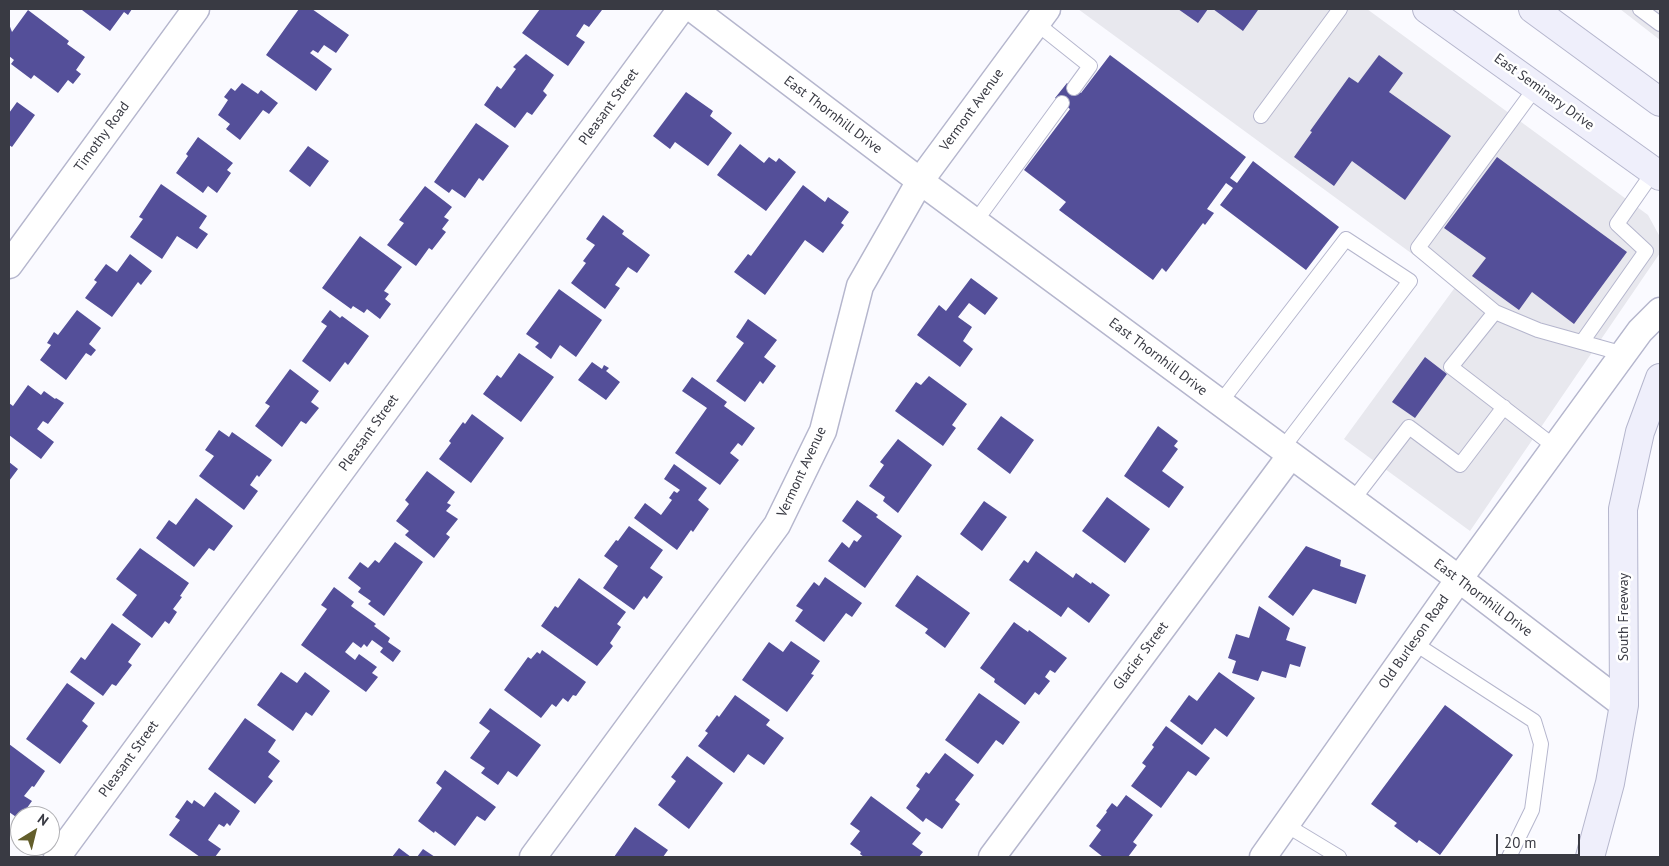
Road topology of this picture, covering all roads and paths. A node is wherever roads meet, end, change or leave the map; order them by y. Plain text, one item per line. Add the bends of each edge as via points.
1 (196, 9) edge
2 (681, 9) edge
3 (693, 9) edge
4 (1340, 9) edge
5 (1427, 9) edge
6 (1533, 9) edge
7 (1640, 9) edge
8 (1041, 16) edge
9 (1660, 24) edge
10 (1536, 87) junction
11 (1074, 88) dead end
12 (1660, 102) edge
13 (1062, 104) dead end
14 (1261, 116) dead end
15 (1657, 174) edge
16 (920, 181) junction
17 (975, 222) junction
18 (9, 264) edge
19 (1660, 311) edge
20 (1495, 312) junction
21 (1582, 342) junction
22 (1624, 354) junction
23 (1660, 378) edge
24 (1220, 403) junction
25 (1504, 407) junction
26 (1555, 447) junction
27 (1286, 452) junction
28 (1352, 501) junction
29 (1459, 579) junction
30 (1414, 643) junction
31 (1624, 705) junction
32 (1286, 825) junction
33 (57, 857) edge
34 (533, 857) edge
35 (992, 857) edge
36 (1263, 857) edge
37 (1339, 857) edge
38 (1509, 857) edge
39 (1590, 857) edge

1 - 18 street, Timothy Road
2 - 33 street, Pleasant Street
3 - 16 street, East Thornhill Drive
4 - 14 lane
5 - 10 main road, East Seminary Drive
6 - 12 main road
7 - 9 lane
8 - 11 lane via 1090,66
8 - 16 street, Vermont Avenue
10 - 15 main road, East Seminary Drive
10 - 20 lane via 1418,248
13 - 17 lane
15 - 21 lane via 1616,224 1646,251
16 - 17 street, East Thornhill Drive
16 - 34 street, Vermont Avenue via 860,286 823,431 777,525
17 - 24 street, East Thornhill Drive
19 - 22 street, Old Burleson Road
20 - 21 lane via 1538,330
20 - 25 lane via 1451,367
21 - 22 lane
22 - 26 street, Old Burleson Road
23 - 31 main road, South Freeway via 1640,432 1623,509
24 - 27 street, East Thornhill Drive
24 - 27 lane via 1346,239 1410,281
25 - 26 lane
25 - 28 lane via 1460,465 1409,427
26 - 29 street, Old Burleson Road
27 - 28 street, East Thornhill Drive
27 - 35 street, Glacier Street
28 - 29 street, East Thornhill Drive
29 - 30 street, Old Burleson Road
29 - 31 street, East Thornhill Drive
30 - 32 street, Old Burleson Road
30 - 38 lane via 1534,722 1541,744 1532,810
31 - 39 main road, South Freeway via 1610,783
32 - 36 street, Old Burleson Road
32 - 37 lane

